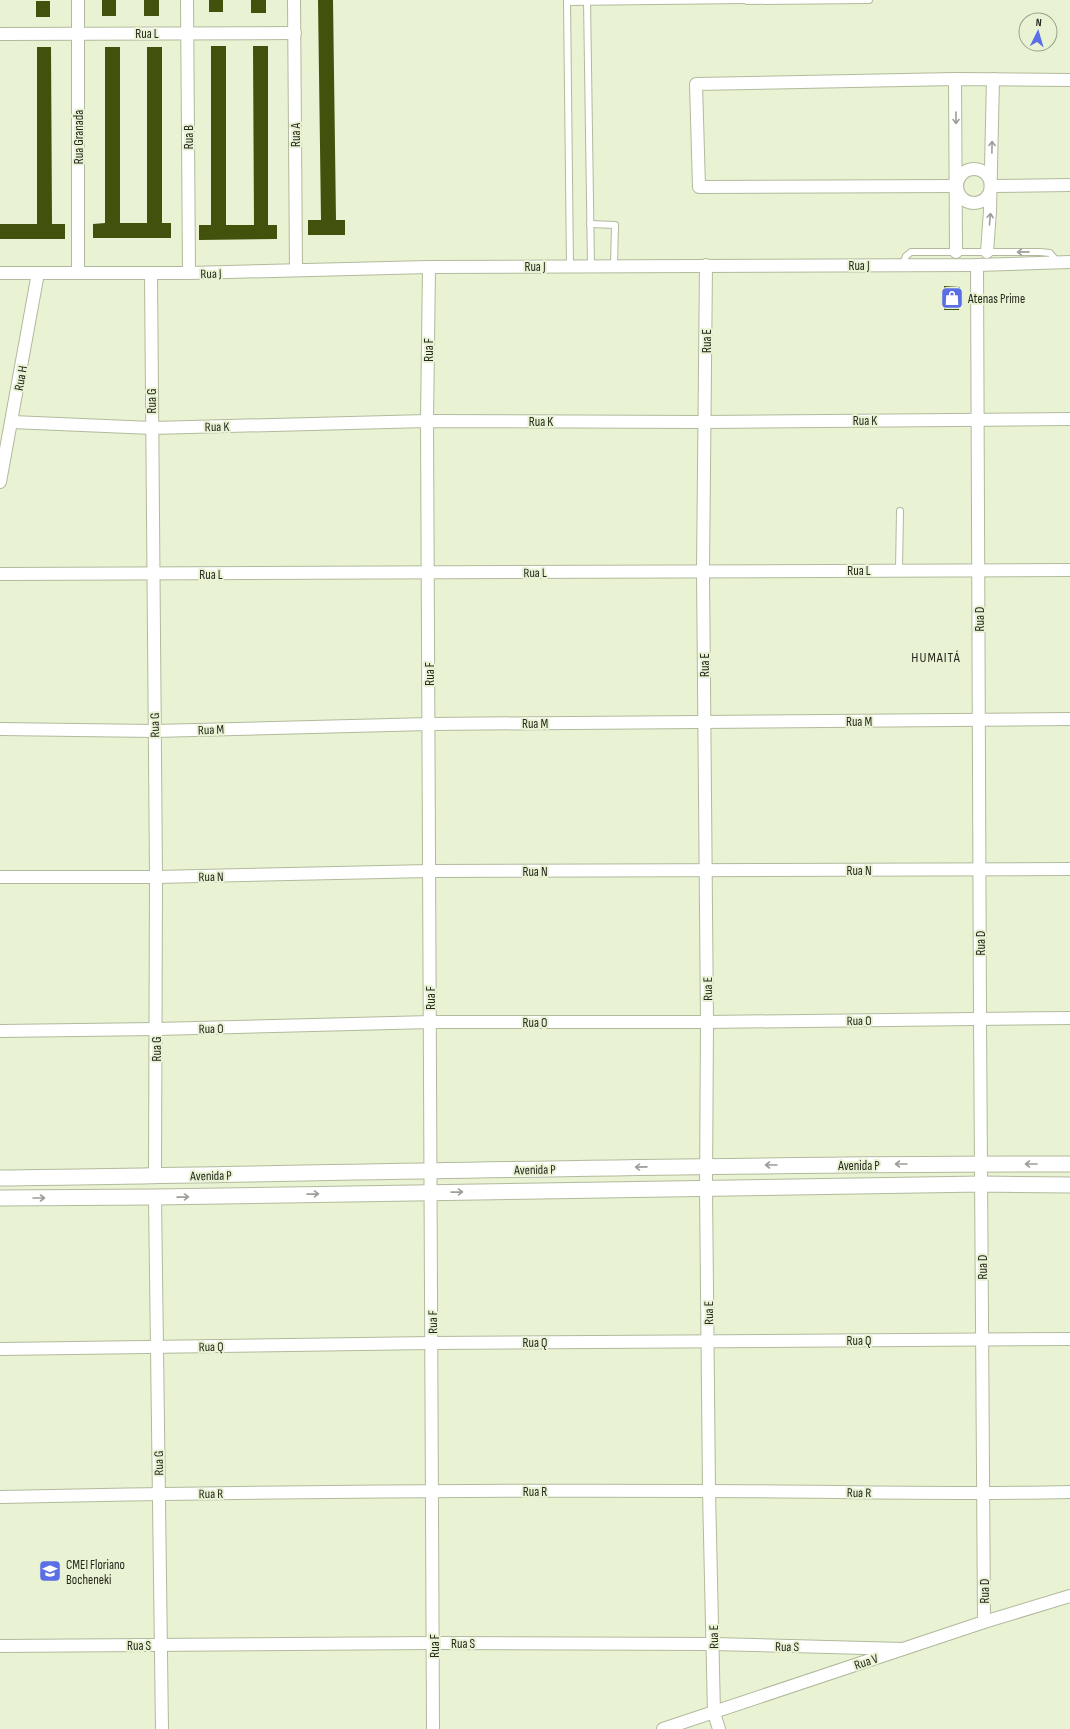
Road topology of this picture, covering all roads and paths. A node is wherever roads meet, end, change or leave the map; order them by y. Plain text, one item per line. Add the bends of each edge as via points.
1 (78, 0) edge
2 (187, 0) edge
3 (294, 0) edge
4 (748, 0) edge
5 (858, 0) edge
6 (869, 0) edge
7 (567, 1) edge
8 (588, 1) edge
9 (78, 32) junction
10 (187, 33) junction
11 (295, 33) junction
12 (0, 34) edge
13 (955, 79) junction
14 (993, 79) junction
15 (1070, 80) edge
16 (1070, 185) edge
17 (957, 186) junction
18 (991, 186) junction
19 (590, 224) junction
20 (956, 252) junction
21 (987, 252) junction
22 (1058, 262) junction
23 (1070, 262) edge
24 (903, 264) junction
25 (706, 265) junction
26 (977, 265) junction
27 (429, 266) junction
28 (570, 266) junction
29 (591, 266) junction
30 (614, 266) junction
31 (296, 270) junction
32 (38, 273) junction
33 (78, 273) junction
34 (189, 273) junction
35 (0, 274) edge
36 (151, 274) junction
37 (1070, 419) edge
38 (978, 420) junction
39 (427, 421) junction
40 (12, 422) junction
41 (705, 422) junction
42 (152, 428) junction
43 (0, 482) edge
44 (900, 511) dead end
45 (703, 570) junction
46 (899, 570) junction
47 (979, 570) junction
48 (1070, 570) edge
49 (428, 573) junction
50 (0, 574) edge
51 (153, 574) junction
52 (1070, 719) edge
53 (980, 721) junction
54 (704, 722) junction
55 (429, 724) junction
56 (0, 729) edge
57 (154, 731) junction
58 (1070, 869) edge
59 (705, 870) junction
60 (980, 870) junction
61 (430, 871) junction
62 (0, 877) edge
63 (156, 877) junction
64 (1070, 1018) edge
65 (980, 1019) junction
66 (431, 1022) junction
67 (707, 1022) junction
68 (156, 1029) junction
69 (0, 1031) edge
70 (982, 1164) junction
71 (1070, 1164) edge
72 (707, 1165) junction
73 (430, 1172) junction
74 (155, 1176) junction
75 (0, 1178) edge
76 (982, 1184) junction
77 (1070, 1185) edge
78 (706, 1188) junction
79 (430, 1192) junction
80 (155, 1197) junction
81 (0, 1198) edge
82 (983, 1339) junction
83 (1070, 1339) edge
84 (708, 1341) junction
85 (432, 1343) junction
86 (156, 1346) junction
87 (0, 1349) edge
88 (433, 1490) junction
89 (709, 1491) junction
90 (1070, 1492) edge
91 (158, 1494) junction
92 (984, 1494) junction
93 (0, 1497) edge
94 (1070, 1596) edge
95 (984, 1622) junction
96 (434, 1643) junction
97 (713, 1644) junction
98 (162, 1645) junction
99 (0, 1646) edge
100 (903, 1649) junction
101 (714, 1713) junction
102 (162, 1729) edge
103 (433, 1729) edge
104 (662, 1729) edge
105 (719, 1729) edge

1 - 9 street, Rua Granada
2 - 10 street, Rua B
3 - 11 street, Rua A
4 - 5 lane
4 - 8 lane
5 - 6 lane
7 - 8 lane
7 - 28 lane
8 - 19 lane
9 - 10 street, Rua L
9 - 12 street, Rua L
9 - 33 street, Rua Granada
10 - 11 street, Rua L
10 - 34 street, Rua B
11 - 31 street, Rua A
13 - 14 street
13 -> 17 street
13 - 17 street via 696,84 699,187
14 - 15 street
18 -> 14 street
16 - 18 street
17 - 18 street via 960,175 965,171 977,169 987,175
17 - 18 street via 960,196 969,203 980,202 988,196
17 - 20 street
21 -> 18 street
19 - 29 lane
19 - 30 lane via 615,225
20 - 21 lane
20 - 24 lane via 911,252
22 -> 21 lane via 1050,253
22 - 23 street, Rua J
22 - 26 street, Rua J
24 - 25 street, Rua J
24 - 26 street, Rua J
25 - 30 street, Rua J
25 - 41 street, Rua E
26 - 38 street, Rua D
27 - 28 street, Rua J
27 - 31 street, Rua J
27 - 39 street, Rua F
28 - 29 street, Rua J
29 - 30 street, Rua J
31 - 34 street, Rua J
32 - 33 street, Rua J
32 - 35 street, Rua J
32 - 40 street, Rua H
33 - 36 street, Rua J
34 - 36 street, Rua J
36 - 42 street, Rua G
37 - 38 street, Rua K
38 - 41 street, Rua K
38 - 47 street, Rua D
39 - 41 street, Rua K
39 - 42 street, Rua K
39 - 49 street, Rua F
40 - 42 street, Rua K
40 - 43 street, Rua H
41 - 45 street, Rua E
42 - 51 street, Rua G
44 - 46 lane
45 - 46 street, Rua L
45 - 49 street, Rua L
45 - 54 street, Rua E
46 - 47 street, Rua L
47 - 48 street, Rua L
47 - 53 street, Rua D
49 - 51 street, Rua L
49 - 55 street, Rua F
50 - 51 street, Rua L
51 - 57 street, Rua G
52 - 53 street, Rua M
53 - 54 street, Rua M
53 - 60 street, Rua D
54 - 55 street, Rua M
54 - 59 street, Rua E
55 - 57 street, Rua M
55 - 61 street, Rua F
56 - 57 street, Rua M
57 - 63 street, Rua G
58 - 60 street, Rua N
59 - 60 street, Rua N
59 - 61 street, Rua N
59 - 67 street, Rua E
60 - 65 street, Rua D
61 - 63 street, Rua N
61 - 66 street, Rua F
62 - 63 street, Rua N
63 - 68 street, Rua G
64 - 65 street, Rua O
65 - 67 street, Rua O
65 - 70 street, Rua D
66 - 67 street, Rua O
66 - 68 street, Rua O
66 - 73 street, Rua F
67 - 72 street, Rua E
68 - 69 street, Rua O
68 - 74 street, Rua G
71 -> 70 street, Avenida P
70 -> 72 street, Avenida P
70 - 76 street, Rua D
72 -> 73 street, Avenida P
72 - 78 street, Rua E
73 - 74 street, Avenida P
73 - 79 street, Rua F
74 - 75 street, Avenida P
76 - 77 street, Avenida P
76 - 78 street, Avenida P
76 - 82 street, Rua D
79 -> 78 street, Avenida P
78 - 84 street, Rua E
80 -> 79 street, Avenida P
79 - 85 street, Rua F
81 -> 80 street, Avenida P
80 - 86 street, Rua G
82 - 83 street, Rua Q
82 - 84 street, Rua Q
82 - 92 street, Rua D
84 - 85 street, Rua Q
84 - 89 street, Rua E
85 - 86 street, Rua Q
85 - 88 street, Rua F
86 - 87 street, Rua Q
86 - 91 street, Rua G
88 - 89 street, Rua R
88 - 91 street, Rua R
88 - 96 street, Rua F
89 - 92 street, Rua R
89 - 97 street, Rua E
90 - 92 street, Rua R
91 - 93 street, Rua R
91 - 98 street, Rua G
92 - 95 street, Rua D
94 - 95 street, Rua V
95 - 100 street, Rua V
96 - 97 street, Rua S
96 - 98 street, Rua S
96 - 103 street, Rua F
97 - 100 street, Rua S
97 - 101 street, Rua E
98 - 99 street, Rua S
98 - 102 street, Rua G
100 - 101 street, Rua V
101 - 104 street, Rua V
101 - 105 street, Rua E

